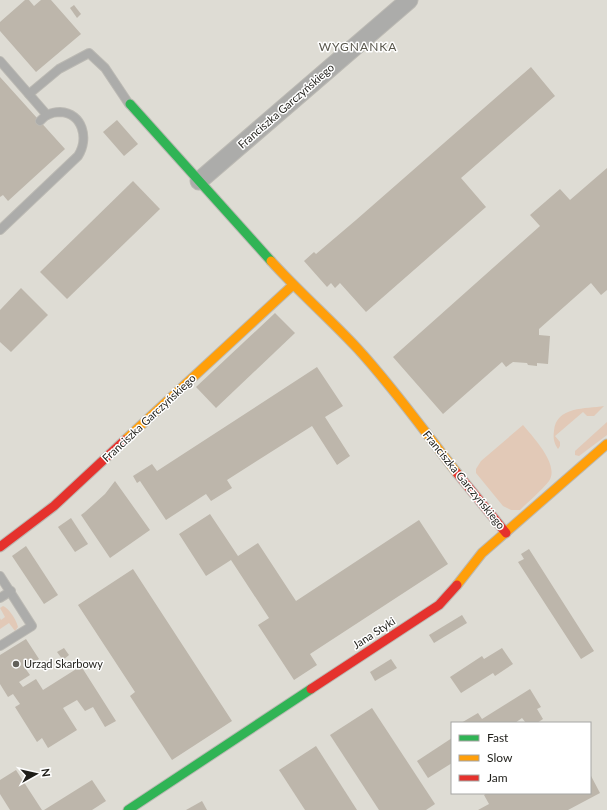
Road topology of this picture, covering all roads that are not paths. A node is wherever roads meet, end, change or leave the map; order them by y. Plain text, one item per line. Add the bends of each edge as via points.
1 (409, 0) edge
2 (0, 62) edge
3 (29, 94) junction
4 (130, 104) joint
5 (47, 114) junction
6 (40, 121) dead end
7 (199, 181) junction
8 (1, 228) edge
9 (293, 285) junction
10 (607, 444) edge
11 (506, 533) junction
12 (0, 548) edge
13 (0, 576) edge
14 (11, 591) junction
15 (0, 598) edge
16 (0, 646) edge
17 (128, 810) edge

1 - 7 street, Franciszka Garczyńskiego
2 - 3 lane
3 - 4 lane via 59,69 89,53 105,68
3 - 5 lane
4 - 7 street, Franciszka Garczyńskiego
5 - 6 lane
5 - 8 lane via 63,113 75,118 83,131 83,147 78,156
7 - 9 street, Franciszka Garczyńskiego
9 - 11 street, Franciszka Garczyńskiego via 356,347 387,382
9 - 12 street, Franciszka Garczyńskiego via 54,506
10 - 11 street, Jana Styki
11 - 17 street, Jana Styki via 477,559 453,592 433,610
13 - 14 lane
14 - 15 lane
14 - 16 lane via 32,626

